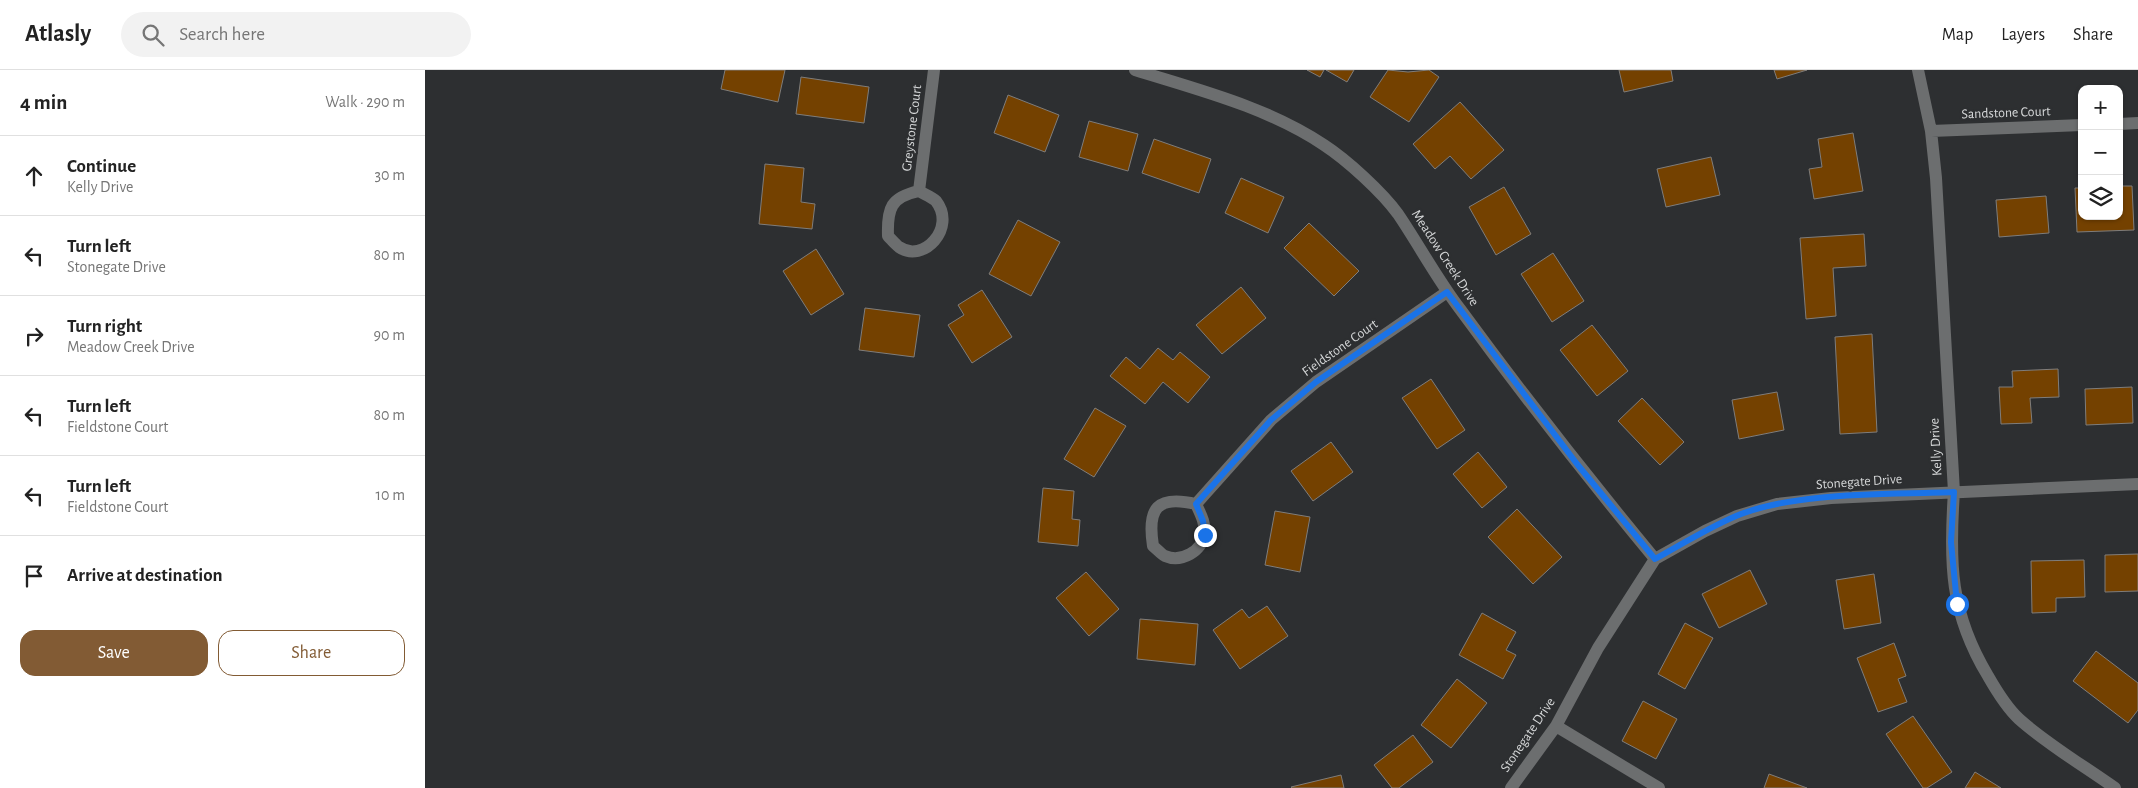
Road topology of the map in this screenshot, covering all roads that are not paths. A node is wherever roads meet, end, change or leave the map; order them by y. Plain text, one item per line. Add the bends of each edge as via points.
1 (934, 70) edge
2 (1135, 70) edge
3 (1918, 70) edge
4 (2138, 123) edge
5 (2123, 124) edge
6 (2078, 125) edge
7 (1931, 132) junction
8 (919, 191) junction
9 (1447, 292) junction
10 (2138, 484) edge
11 (1954, 492) junction
12 (1196, 504) junction
13 (1655, 559) junction
14 (1556, 726) junction
15 (1511, 788) edge
16 (1659, 788) edge
17 (2115, 788) edge

1 - 8 street, Greystone Court
2 - 9 street, Meadow Creek Drive via 1235,102 1323,145 1356,170 1397,213
3 - 7 street, Kelly Drive
4 - 5 street
6 - 7 street, Sandstone Court
7 - 11 street, Kelly Drive
8 - 8 street, Greystone Court via 903,194 891,206 887,220 888,236 900,248 916,251 933,244 942,229 942,214 935,200
9 - 12 street, Fieldstone Court via 1316,382 1271,420
9 - 13 street, Meadow Creek Drive via 1577,464
10 - 11 street, Stonegate Drive
11 - 13 street, Stonegate Drive via 1777,504 1737,516
11 - 17 street, Kelly Drive via 1951,542 1957,604 1982,666 2018,718
12 - 12 street via 1178,500 1164,503 1152,514 1153,546 1166,556 1183,558 1197,550 1205,535
13 - 14 street, Stonegate Drive via 1598,648
14 - 15 street, Stonegate Drive
14 - 16 street

